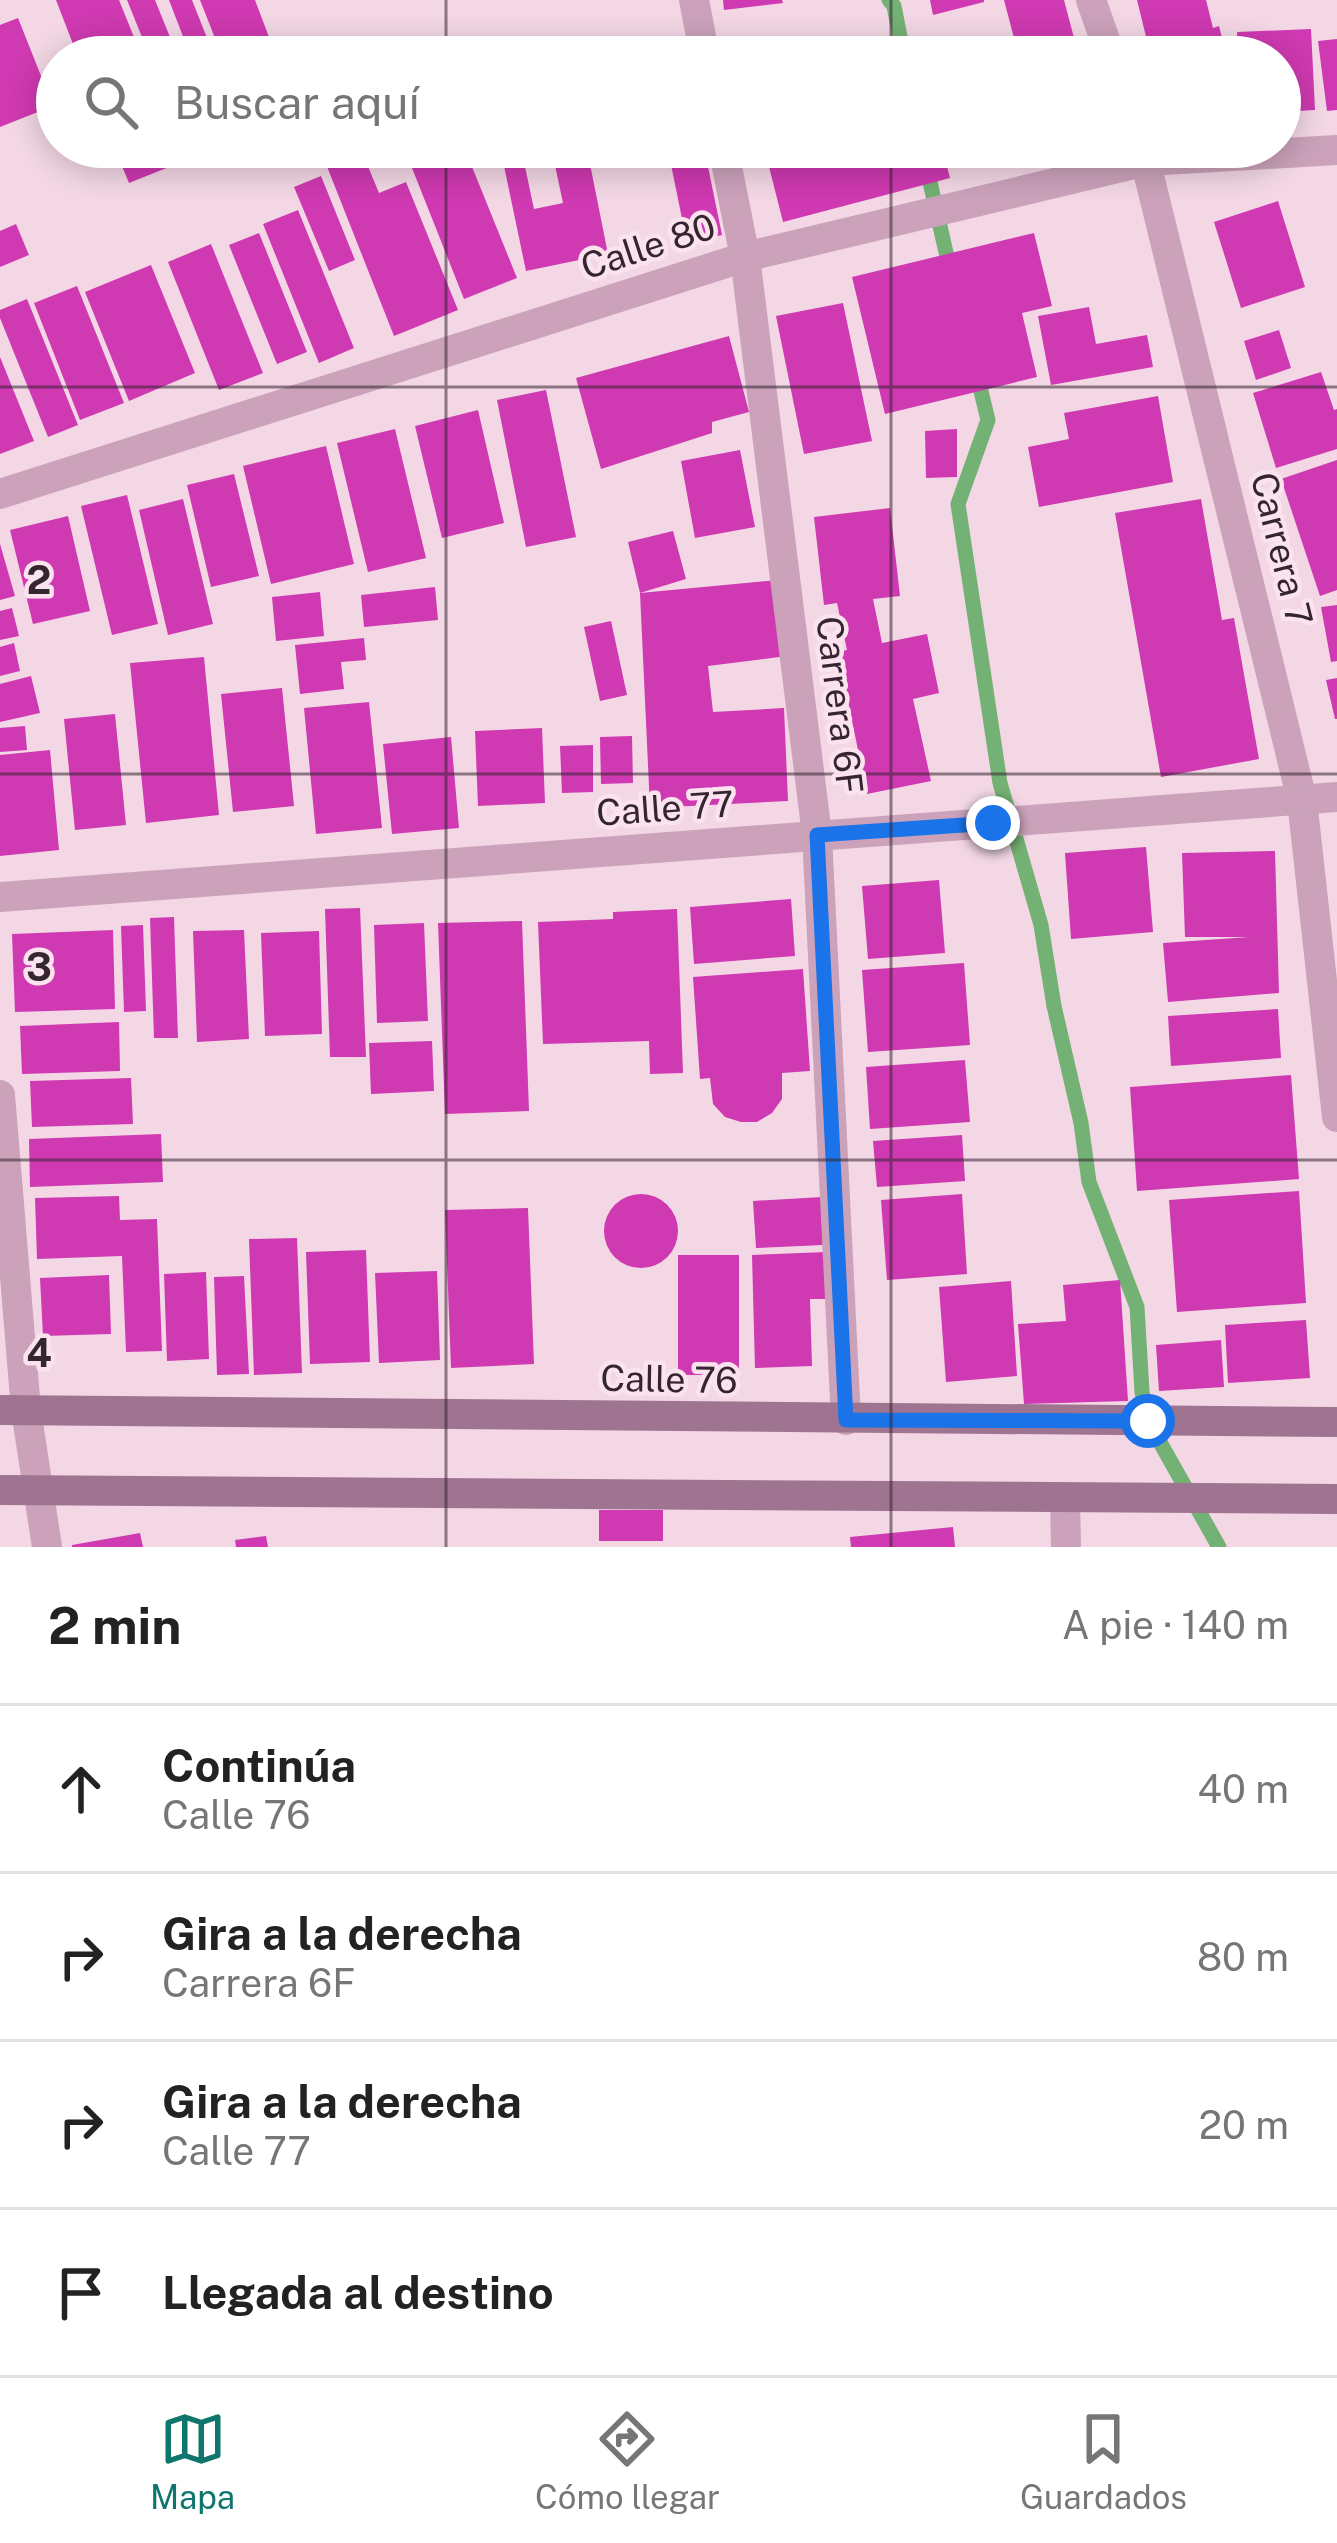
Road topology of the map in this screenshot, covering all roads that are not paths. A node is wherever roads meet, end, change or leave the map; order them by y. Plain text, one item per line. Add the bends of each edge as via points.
1 (694, 0) edge
2 (1090, 0) edge
3 (701, 36) edge
4 (1103, 36) edge
5 (1337, 150) edge
6 (1301, 151) edge
7 (727, 168) edge
8 (1090, 168) edge
9 (1148, 168) edge
10 (745, 256) junction
11 (0, 494) edge
12 (1337, 797) edge
13 (1302, 800) junction
14 (817, 835) junction
15 (0, 897) edge
16 (0, 1095) edge
17 (1337, 1117) edge
18 (13, 1410) edge
19 (846, 1420) junction
20 (1337, 1422) edge
21 (0, 1490) edge
22 (36, 1490) junction
23 (1065, 1498) junction
24 (1337, 1498) edge
25 (47, 1547) edge
26 (1066, 1547) edge

1 - 3 street
2 - 4 street
5 - 6 street, Calle 80
7 - 10 street, Carrera 6F
8 - 10 street, Calle 80
9 - 13 street, Carrera 7
10 - 11 street, Calle 80
10 - 14 street, Carrera 6F
12 - 13 street, Calle 77
13 - 14 street, Calle 77
13 - 17 street, Carrera 7
14 - 15 street, Calle 77
14 - 19 street, Carrera 6F
16 - 18 street
18 - 19 street, Calle 76
18 - 22 street
19 - 20 street, Calle 76
21 - 22 street
22 - 23 street
22 - 25 street
23 - 24 street
23 - 26 street

